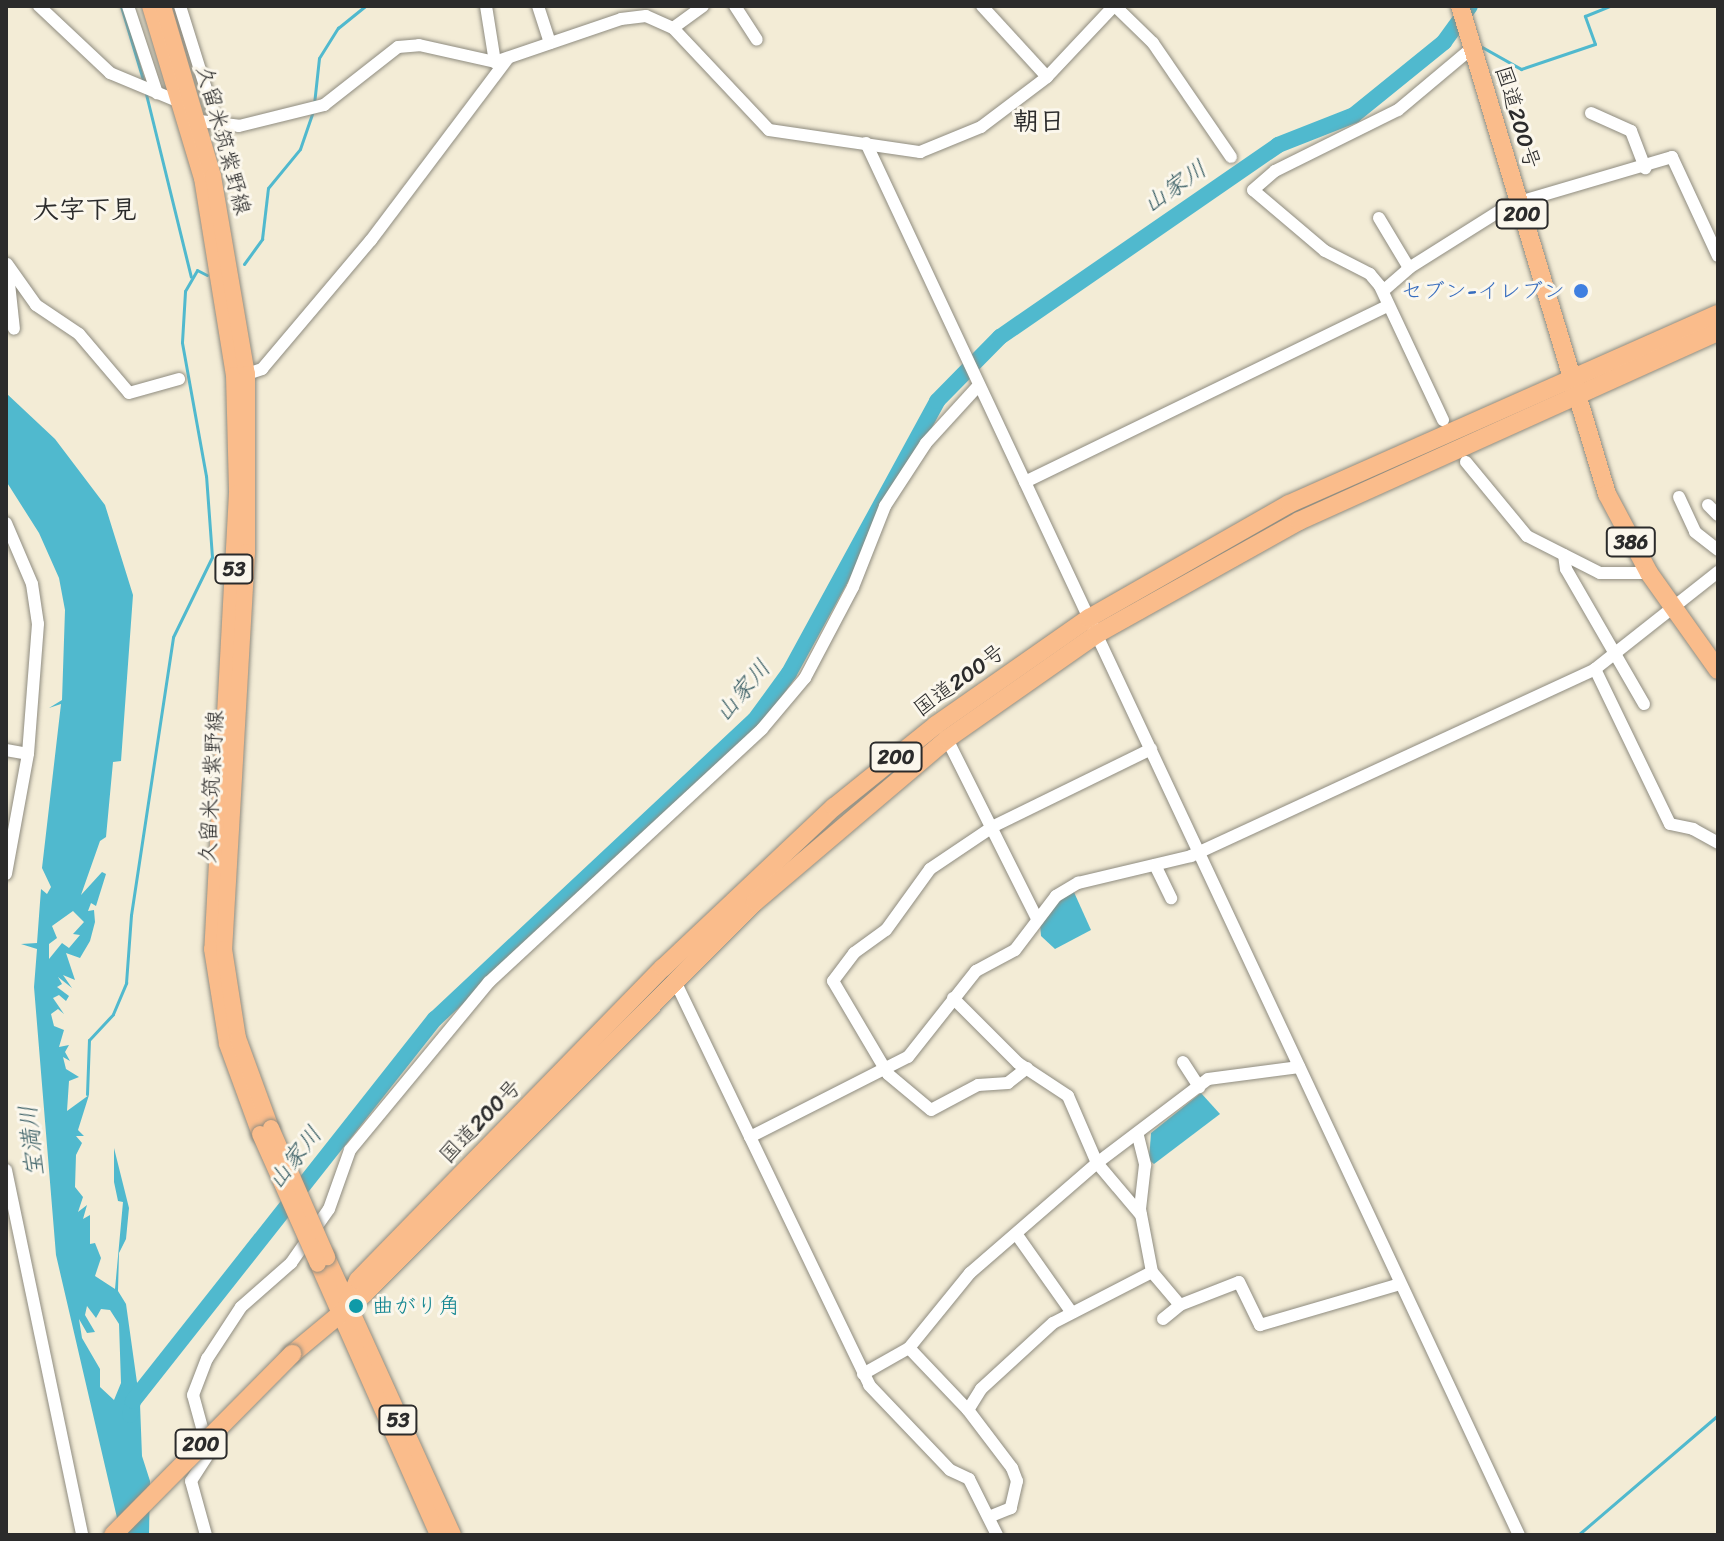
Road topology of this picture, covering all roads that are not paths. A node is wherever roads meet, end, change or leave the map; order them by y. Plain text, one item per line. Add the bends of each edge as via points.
1 (39, 6) edge
2 (128, 6) edge
3 (150, 6) edge
4 (163, 6) edge
5 (180, 6) edge
6 (486, 6) edge
7 (538, 6) edge
8 (703, 6) edge
9 (735, 6) edge
10 (982, 6) edge
11 (1114, 6) edge
12 (1460, 6) edge
13 (673, 28) junction
14 (757, 40) dead end
15 (550, 43) junction
16 (1472, 48) junction
17 (502, 60) junction
18 (1047, 77) junction
19 (157, 93) junction
20 (182, 103) junction
21 (1591, 113) dead end
22 (209, 122) junction
23 (866, 143) junction
24 (1231, 157) dead end
25 (1645, 168) junction
26 (1519, 201) junction
27 (1379, 218) dead end
28 (1718, 256) edge
29 (6, 263) edge
30 (1409, 268) junction
31 (1383, 291) junction
32 (1387, 306) junction
33 (1718, 314) edge
34 (6, 323) edge
35 (1718, 332) edge
36 (247, 374) junction
37 (179, 379) dead end
38 (1572, 379) junction
39 (978, 386) junction
40 (1577, 398) junction
41 (1443, 420) dead end
42 (1466, 462) dead end
43 (1025, 482) junction
44 (1679, 497) dead end
45 (1708, 505) dead end
46 (1718, 515) edge
47 (6, 523) edge
48 (10, 536) edge
49 (1718, 550) edge
50 (1564, 555) junction
51 (1718, 572) edge
52 (1649, 573) junction
53 (1672, 608) junction
54 (1093, 626) junction
55 (1617, 654) junction
56 (1595, 669) junction
57 (1718, 670) edge
58 (1644, 704) dead end
59 (947, 739) junction
60 (1151, 749) junction
61 (6, 750) edge
62 (28, 754) junction
63 (994, 826) junction
64 (1718, 843) edge
65 (1198, 852) junction
66 (1155, 865) junction
67 (6, 874) edge
68 (1171, 898) dead end
69 (1036, 917) junction
70 (675, 981) junction
71 (953, 998) junction
72 (1183, 1062) dead end
73 (1299, 1067) junction
74 (1027, 1068) junction
75 (885, 1069) junction
76 (1199, 1087) junction
77 (266, 1131) junction
78 (1138, 1136) junction
79 (750, 1137) junction
80 (1097, 1163) junction
81 (6, 1170) edge
82 (1141, 1215) junction
83 (1017, 1235) junction
84 (1152, 1272) junction
85 (1400, 1284) junction
86 (1180, 1305) junction
87 (341, 1308) junction
88 (1072, 1313) junction
89 (1163, 1319) dead end
90 (909, 1348) junction
91 (863, 1374) junction
92 (968, 1410) junction
93 (207, 1461) junction
94 (218, 1471) dead end
95 (989, 1517) junction
96 (82, 1535) edge
97 (113, 1535) edge
98 (206, 1535) edge
99 (438, 1535) edge
100 (453, 1535) edge
101 (997, 1535) edge
102 (1519, 1535) edge

1 - 19 street via 99,65
2 - 19 street
3 - 20 main road, 久留米筑紫野線 / 53
4 - 22 main road, 久留米筑紫野線 / 53
5 - 22 street
6 - 17 street
7 - 15 street
8 - 13 street
9 - 14 street
10 - 18 street
11 - 18 street
11 - 24 street via 1153,43
12 - 16 highway, 国道200号 / 200
13 - 15 street via 646,16 633,17
13 - 23 street via 757,123 783,134
15 - 17 street
16 - 26 highway, 国道200号 / 200
16 - 31 street via 1398,110 1275,171 1253,190 1325,251 1370,274
17 - 22 street via 419,45 398,47 324,105 239,126
17 - 36 street via 371,240 262,369
18 - 23 street via 981,127 945,146 920,152
19 - 20 street
20 - 77 main road, 久留米筑紫野線 / 53 via 227,311 236,414 236,534 212,949 227,1044
21 - 25 street via 1631,131
22 - 36 main road, 久留米筑紫野線 / 53
23 - 39 street
25 - 26 street
25 - 28 street via 1672,157
26 - 30 street
26 - 38 highway, 国道200号 / 200
27 - 30 street
29 - 34 street via 14,329
29 - 37 street via 36,305 79,334 129,393
30 - 31 street
31 - 32 street
32 - 41 street
32 - 43 street
33 - 38 highway, 200
35 - 40 highway, 国道200号 / 200
36 - 77 main road, 久留米筑紫野線 / 53 via 247,552 224,949 238,1038
38 - 40 highway, 国道200号 / 200
38 - 54 highway, 国道200号 / 200 via 1289,504
39 - 43 street
39 - 93 street via 926,443 885,506 853,587 805,678 762,729 489,982 350,1150 329,1209 291,1263 241,1307 197,1379 193,1395
40 - 52 highway, 386 via 1607,494
40 - 54 highway, 国道200号 / 200 via 1299,521
42 - 50 street via 1512,523
43 - 54 street
44 - 49 street via 1695,532
45 - 46 street
47 - 48 street
48 - 62 street via 32,584 38,624
50 - 52 street via 1600,573
50 - 55 street via 1566,569
51 - 53 street
52 - 53 highway, 386
53 - 55 street
53 - 57 highway, 386
54 - 59 highway, 国道200号 / 200
54 - 60 street
54 - 87 highway, 国道200号 / 200 via 936,725 834,807 744,890 358,1280
55 - 56 street
55 - 58 street
56 - 64 street via 1670,824
56 - 65 street
59 - 63 street
59 - 70 highway, 国道200号 / 200 via 842,823
60 - 63 street
60 - 65 street
61 - 62 street
62 - 67 street
63 - 69 street via 1023,900
63 - 75 street via 930,869 886,930 854,953 833,981
65 - 66 street
65 - 73 street
66 - 68 street
66 - 69 street via 1078,883
69 - 71 street via 1028,938 976,971
70 - 79 street
70 - 87 highway, 国道200号 / 200 via 364,1294
71 - 74 street
71 - 75 street via 908,1057
72 - 76 street
73 - 76 street via 1208,1079
73 - 85 street
74 - 75 street via 1008,1083 978,1085 931,1110
74 - 80 street via 1068,1096
75 - 79 street
76 - 78 street
77 - 87 main road, 久留米筑紫野線 / 53, bridge
78 - 80 street
78 - 82 street via 1145,1165
79 - 91 street
80 - 82 street
80 - 83 street
81 - 96 street
82 - 84 street
83 - 88 street
83 - 90 street via 970,1273
84 - 86 street
84 - 88 street
85 - 86 street via 1260,1325 1239,1282
85 - 102 street
86 - 89 street
87 - 97 highway, 国道200号 / 200, bridge
87 - 99 main road, 久留米筑紫野線 / 53
87 - 100 main road, 久留米筑紫野線 / 53
88 - 92 street via 1032,1339 981,1389
90 - 91 street
90 - 92 street
91 - 95 street via 897,1418 950,1470 969,1479
92 - 95 street via 1017,1481 1011,1508
93 - 94 street
93 - 98 street via 191,1481
95 - 101 street

